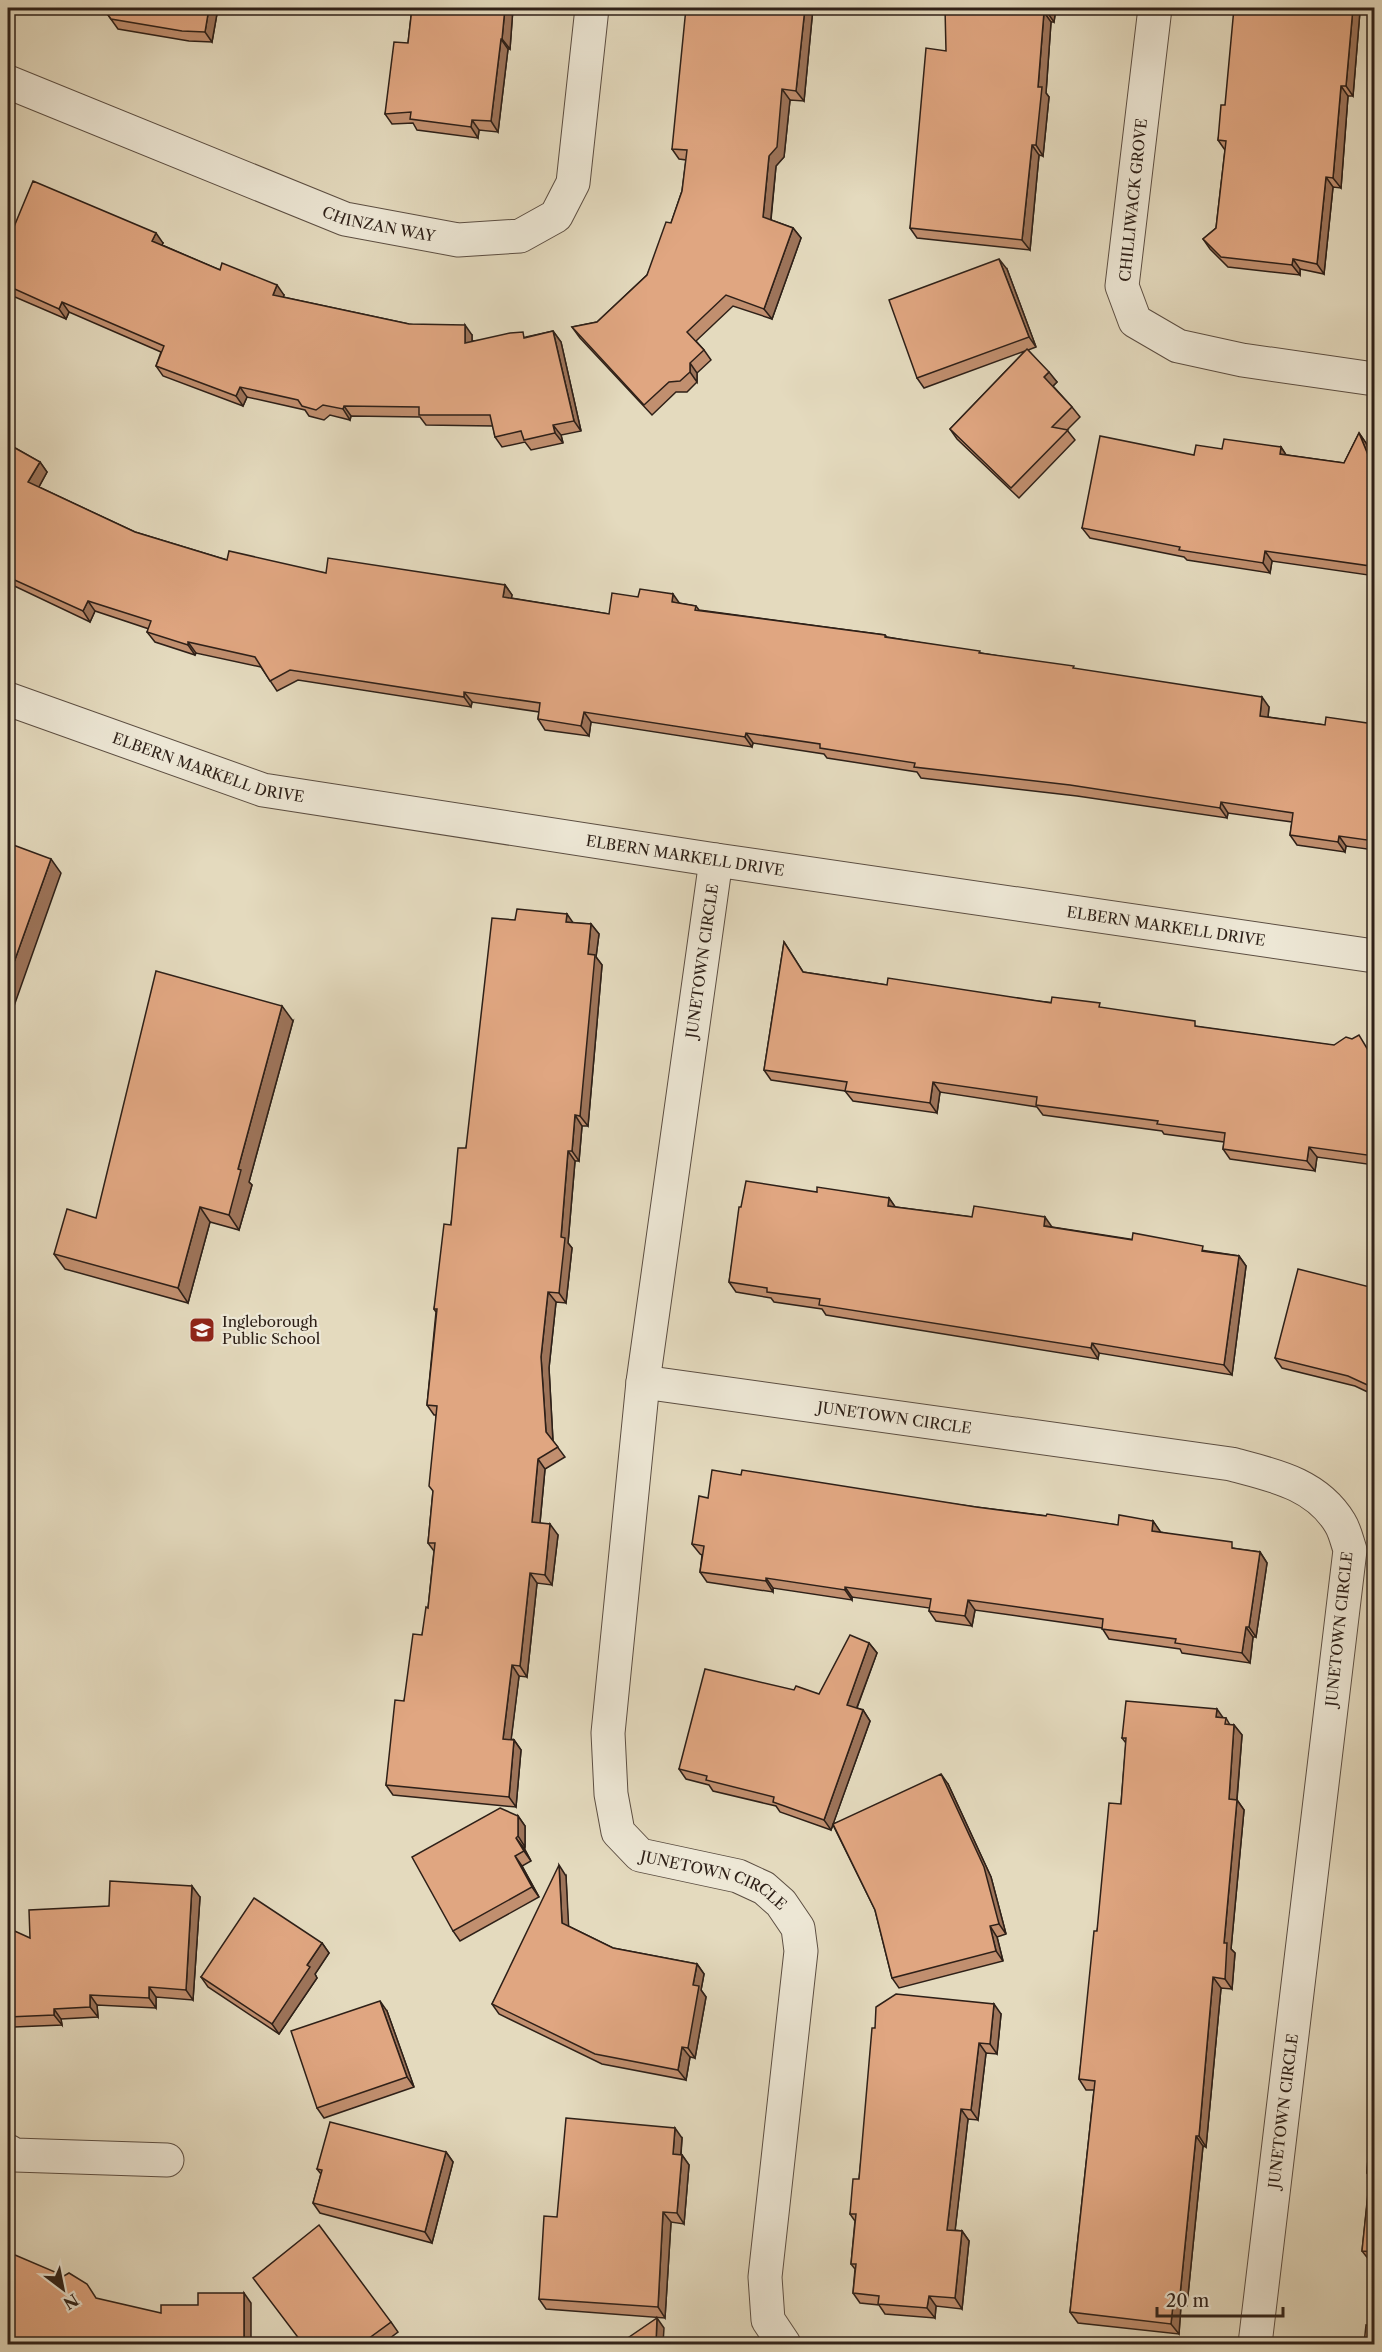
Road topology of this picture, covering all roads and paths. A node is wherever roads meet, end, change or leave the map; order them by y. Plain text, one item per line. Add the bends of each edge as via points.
1 (592, 8) edge
2 (1155, 8) edge
3 (8, 82) edge
4 (1374, 379) edge
5 (8, 699) edge
6 (716, 860) junction
7 (1374, 956) edge
8 (643, 1382) junction
9 (8, 2151) edge
10 (167, 2160) dead end
11 (784, 2344) edge
12 (1255, 2344) edge

1 - 3 street, CHINZAN WAY via 573,183 556,216 520,237 458,240 345,219
2 - 4 street, CHILLIWACK GROVE via 1122,286 1135,321 1178,346 1242,360
5 - 6 street, ELBERN MARKELL DRIVE via 263,790
6 - 7 street, ELBERN MARKELL DRIVE
6 - 8 street, JUNETOWN CIRCLE
8 - 11 street, JUNETOWN CIRCLE via 608,1733 611,1794 618,1832 640,1855 738,1876 764,1887 798,1928 801,1951 765,2277 768,2320
8 - 12 street, JUNETOWN CIRCLE via 1231,1464 1287,1479 1316,1495 1340,1523 1350,1550
9 - 10 street via 15,2155

